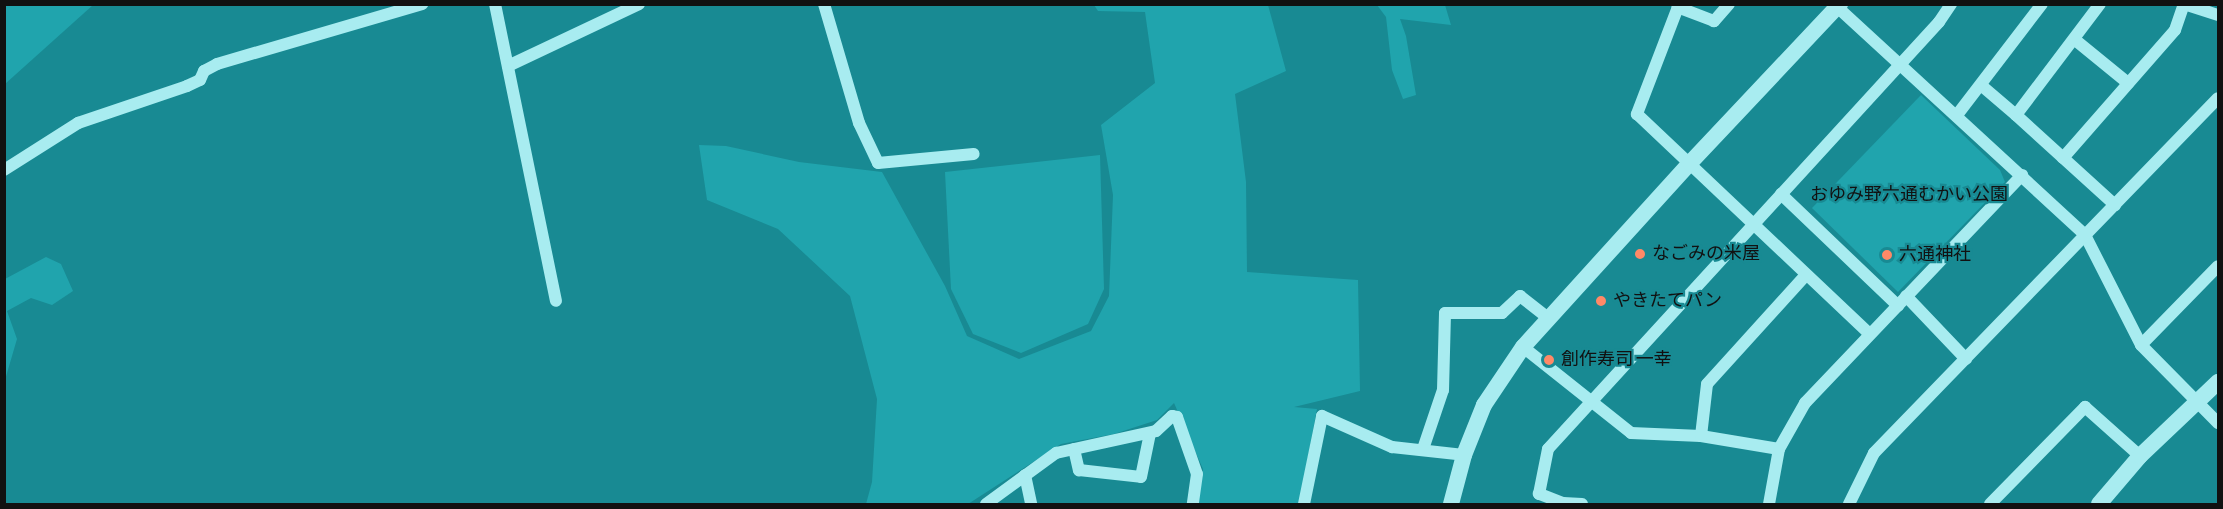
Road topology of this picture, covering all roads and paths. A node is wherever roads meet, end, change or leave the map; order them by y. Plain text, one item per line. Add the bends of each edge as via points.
1 (422, 4) edge
2 (495, 4) edge
3 (639, 4) edge
4 (824, 4) edge
5 (1729, 4) edge
6 (1951, 4) edge
7 (2042, 4) edge
8 (2100, 4) edge
9 (2184, 4) edge
10 (1837, 6) edge
11 (2218, 15) edge
12 (2074, 39) junction
13 (1899, 63) junction
14 (508, 66) junction
15 (2127, 83) junction
16 (1982, 86) junction
17 (2218, 98) edge
18 (1957, 115) junction
19 (2016, 116) junction
20 (974, 154) dead end
21 (2063, 159) junction
22 (1690, 163) junction
23 (4, 170) edge
24 (2022, 175) junction
25 (1781, 194) junction
26 (2115, 205) junction
27 (1753, 224) junction
28 (2085, 235) junction
29 (2218, 266) edge
30 (1806, 275) junction
31 (556, 301) dead end
32 (1902, 301) junction
33 (1547, 317) junction
34 (1870, 334) junction
35 (2141, 345) junction
36 (1523, 347) junction
37 (1966, 359) junction
38 (2218, 382) edge
39 (2196, 400) junction
40 (1592, 403) junction
41 (2218, 423) edge
42 (1150, 433) junction
43 (1701, 436) junction
44 (1074, 449) junction
45 (1423, 449) junction
46 (1779, 449) junction
47 (1464, 455) junction
48 (2140, 456) junction
49 (1025, 475) junction
50 (986, 504) edge
51 (1031, 504) edge
52 (1193, 504) edge
53 (1304, 504) edge
54 (1451, 504) edge
55 (1582, 504) edge
56 (1769, 504) edge
57 (1849, 504) edge
58 (1990, 504) edge
59 (2099, 504) edge

1 - 23 street via 218,64 187,86 78,123
2 - 14 street
3 - 14 street
4 - 20 street via 858,123 878,163
5 - 22 street via 1714,21 1678,7 1637,114
6 - 13 street
7 - 16 street
8 - 12 street
9 - 11 street
9 - 15 street via 2175,30
10 - 13 street
10 - 22 street
12 - 15 street
12 - 19 street
13 - 18 street
13 - 25 street
14 - 31 street
15 - 21 street
16 - 18 street
16 - 19 street
17 - 26 street
18 - 24 street
19 - 21 street
21 - 26 street
22 - 27 street
22 - 33 street
24 - 28 street
24 - 32 street
25 - 27 street
25 - 32 street
26 - 28 street
27 - 30 street
27 - 40 street
28 - 35 street
28 - 37 street
29 - 35 street
30 - 34 street
30 - 43 street via 1707,384
32 - 34 street
32 - 37 street
33 - 36 street
33 - 45 street via 1520,296 1502,313 1445,313 1443,390
34 - 46 street via 1805,403
35 - 39 street
36 - 40 street
36 - 47 street via 1484,405
37 - 57 street via 1874,453
38 - 39 street
39 - 41 street
39 - 48 street
40 - 43 street via 1631,433
40 - 55 street via 1548,450 1539,494 1563,503
42 - 44 street
42 - 44 street via 1141,477 1079,470
42 - 52 street via 1172,416 1177,417 1197,474
43 - 46 street
44 - 49 street via 1056,453
45 - 47 street
45 - 53 street via 1392,447 1322,416
46 - 56 street
47 - 54 street
48 - 58 street via 2085,407
48 - 59 street
49 - 50 street
49 - 51 street

